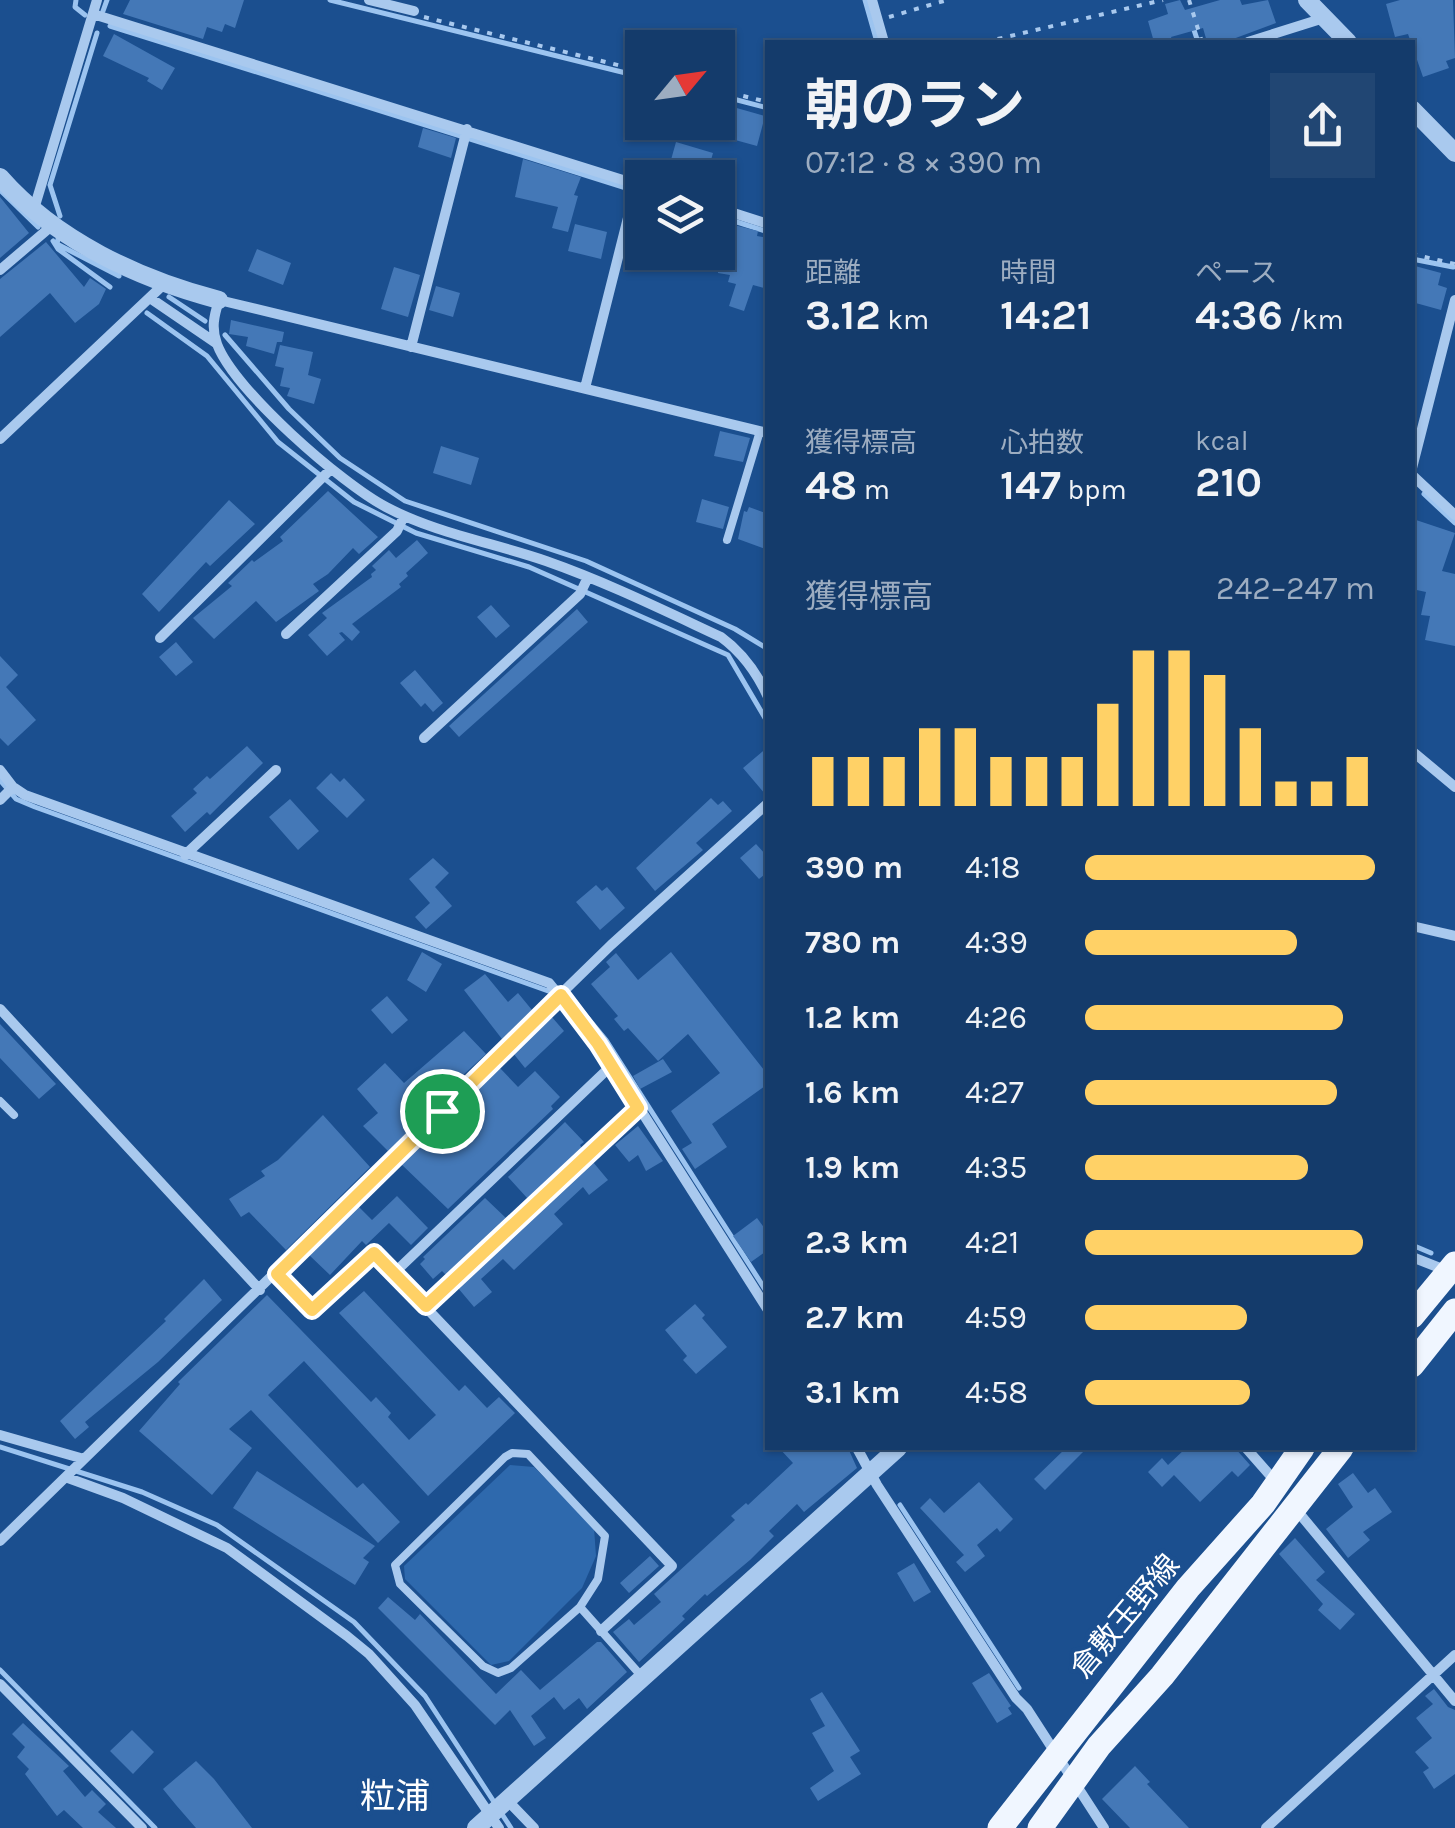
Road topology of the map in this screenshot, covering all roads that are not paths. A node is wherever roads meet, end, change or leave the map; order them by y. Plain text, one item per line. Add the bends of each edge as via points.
1 (97, 0) edge
2 (369, 0) edge
3 (872, 0) edge
4 (1307, 0) edge
5 (414, 10) road end
6 (93, 14) junction
7 (1324, 18) junction
8 (883, 40) edge
9 (1254, 40) edge
10 (1346, 40) edge
11 (1415, 112) edge
12 (465, 134) junction
13 (1455, 153) edge
14 (0, 177) edge
15 (625, 181) edge
16 (34, 209) junction
17 (735, 213) edge
18 (765, 223) edge
19 (54, 224) junction
20 (625, 229) edge
21 (0, 270) edge
22 (157, 292) junction
23 (219, 300) junction
24 (1455, 300) edge
25 (217, 344) junction
26 (412, 346) junction
27 (584, 388) junction
28 (764, 432) edge
29 (0, 439) edge
30 (1415, 459) edge
31 (1415, 474) edge
32 (324, 475) junction
33 (1455, 514) edge
34 (401, 523) junction
35 (728, 540) dead end
36 (584, 585) junction
37 (286, 634) dead end
38 (160, 638) dead end
39 (765, 692) edge
40 (424, 738) dead end
41 (1415, 754) edge
42 (0, 770) edge
43 (276, 770) dead end
44 (1455, 787) edge
45 (8, 792) edge
46 (765, 806) edge
47 (185, 855) junction
48 (1415, 927) edge
49 (1455, 936) edge
50 (561, 995) junction
51 (0, 1010) edge
52 (612, 1065) junction
53 (0, 1101) edge
54 (638, 1108) junction
55 (14, 1115) dead end
56 (1415, 1258) edge
57 (1453, 1270) edge
58 (394, 1272) junction
59 (277, 1274) junction
60 (260, 1290) junction
61 (765, 1305) edge
62 (426, 1306) junction
63 (1455, 1311) edge
64 (1415, 1313) edge
65 (1415, 1361) edge
66 (0, 1435) edge
67 (858, 1450) edge
68 (896, 1450) edge
69 (1248, 1450) edge
70 (1301, 1450) edge
71 (1339, 1450) edge
72 (76, 1468) junction
73 (870, 1472) junction
74 (1277, 1484) junction
75 (1295, 1508) junction
76 (0, 1541) edge
77 (580, 1607) junction
78 (601, 1632) junction
79 (1455, 1655) edge
80 (1434, 1675) junction
81 (644, 1678) junction
82 (0, 1684) edge
83 (1455, 1701) edge
84 (1057, 1755) junction
85 (1075, 1782) junction
86 (495, 1815) edge
87 (142, 1828) edge
88 (534, 1828) edge
89 (1000, 1828) edge
90 (1040, 1828) edge
91 (1104, 1828) edge
92 (1266, 1828) edge

1 - 6 street
2 - 5 street
3 - 8 street
4 - 7 street
6 - 12 street
6 - 16 street
7 - 9 street
7 - 10 street
11 - 13 street
12 - 15 street
12 - 26 street
14 - 16 street
16 - 19 street
17 - 18 street
19 - 21 street
19 - 22 street
20 - 27 street
22 - 23 street
22 - 25 street
22 - 29 street
23 - 25 street via 212,323
23 - 26 street
24 - 30 street
25 - 32 street
26 - 27 street
27 - 28 street
28 - 35 lane
31 - 33 street
32 - 34 street via 370,497
32 - 38 street
34 - 36 street
34 - 37 street
36 - 39 street via 721,636 744,657
36 - 40 street
41 - 44 street
42 - 45 street
43 - 47 street
45 - 47 street
46 - 50 street
47 - 50 street via 549,983
48 - 49 street
50 - 52 street
50 - 59 street
51 - 60 street
52 - 54 street
52 - 58 street
53 - 55 lane
54 - 61 street
54 - 62 street
56 - 57 street
57 - 64 main road
58 - 59 street via 374,1253 312,1310
58 - 62 street
59 - 60 street
60 - 72 street
62 - 78 street via 672,1566
63 - 65 main road
66 - 72 street
67 - 73 street
68 - 73 street
69 - 74 street
70 - 74 main road, 倉敷玉野線
71 - 75 main road
72 - 76 street
72 - 86 street via 226,1548 347,1636 415,1705
73 - 81 street
73 - 84 street
74 - 75 street
74 - 84 main road, 倉敷玉野線
75 - 80 street
75 - 85 main road
77 - 77 lane via 598,1579 605,1536 528,1454 505,1457 395,1565 400,1584 498,1673
77 - 78 lane
78 - 81 lane
79 - 80 street
80 - 83 street
80 - 92 street
81 - 86 street
82 - 87 street
84 - 85 street
84 - 89 main road, 倉敷玉野線
85 - 90 main road
85 - 91 street
86 - 88 street

